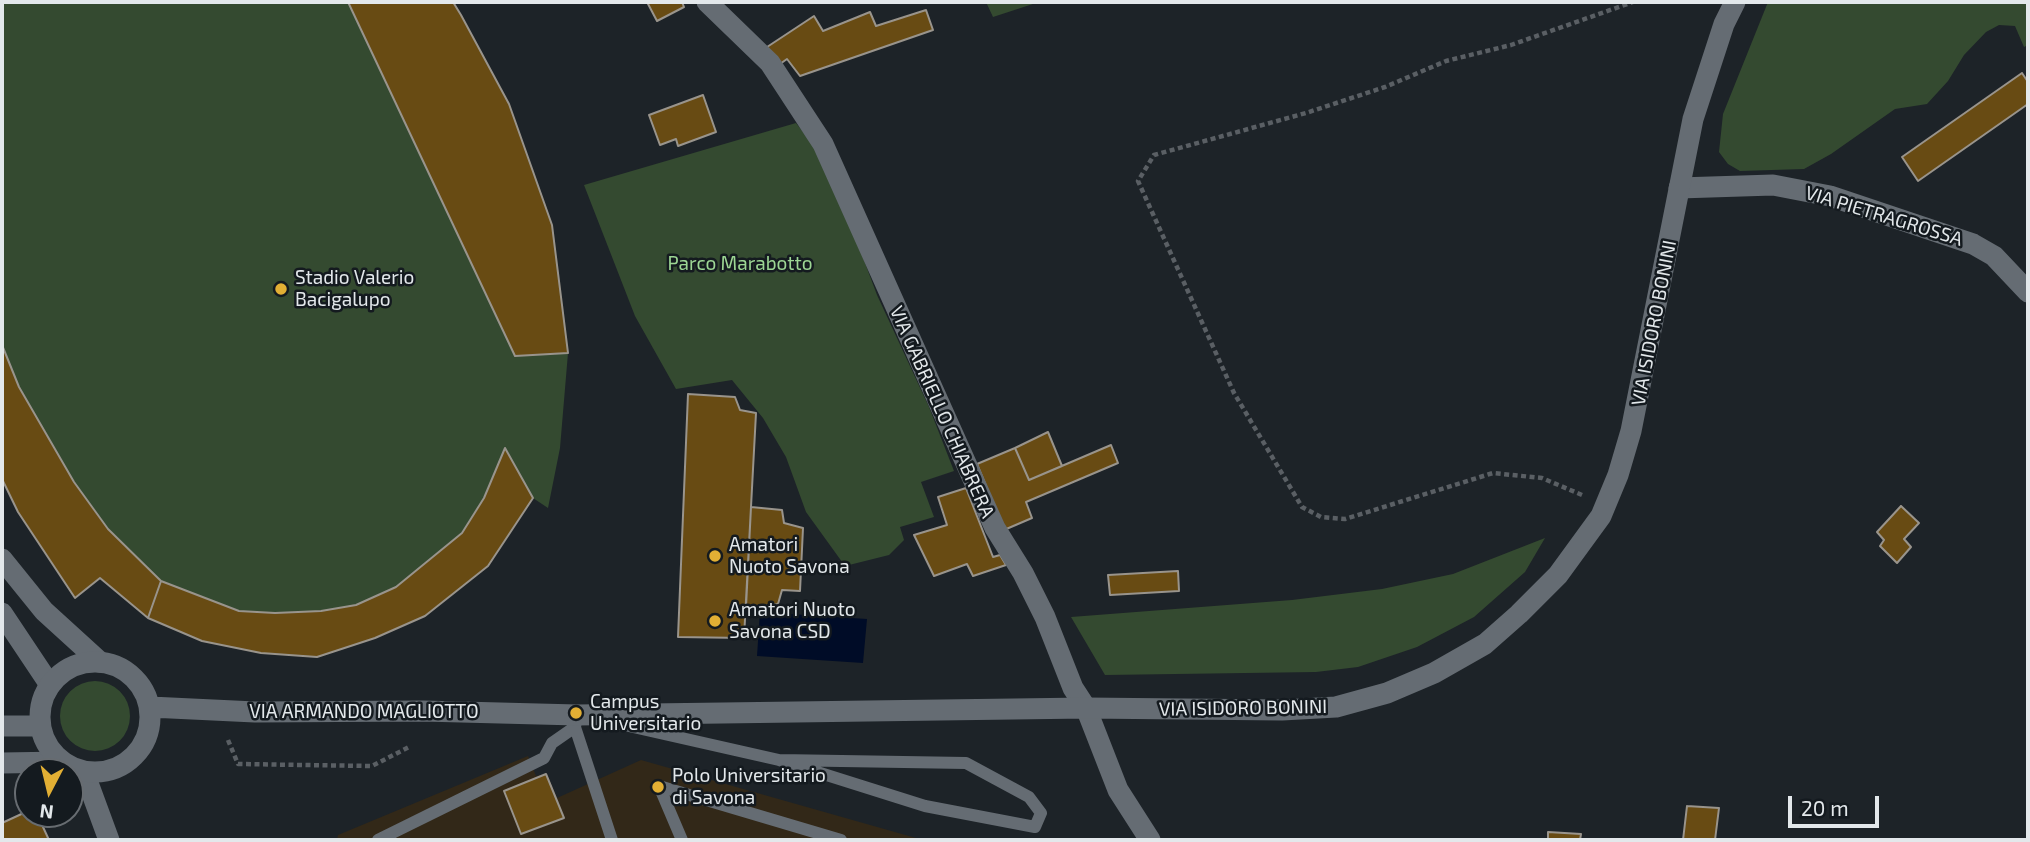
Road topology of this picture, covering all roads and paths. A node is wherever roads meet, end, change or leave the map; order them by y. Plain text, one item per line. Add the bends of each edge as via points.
1 (707, 2) edge
2 (1633, 2) edge
3 (1735, 2) edge
4 (1679, 188) junction
5 (2028, 292) edge
6 (1605, 505) junction
7 (2, 559) edge
8 (2, 613) edge
9 (100, 662) junction
10 (50, 685) junction
11 (150, 708) junction
12 (1086, 708) junction
13 (785, 715) joint
14 (576, 721) junction
15 (2, 726) edge
16 (40, 726) junction
17 (228, 740) dead end
18 (409, 747) dead end
19 (59, 758) edge
20 (779, 760) junction
21 (85, 772) joint
22 (109, 840) edge
23 (378, 840) edge
24 (612, 840) edge
25 (682, 840) edge
26 (841, 840) edge
27 (1150, 840) edge

1 - 12 street, VIA GABRIELLO CHIABRERA via 770,63 823,144 995,528 1024,573
2 - 6 path via 1511,45 1446,61 1306,113 1154,155 1138,181 1234,393 1302,507 1321,517 1345,519 1493,473 1542,478
3 - 4 street, VIA ISIDORO BONINI via 1696,110
4 - 5 street, VIA PIETRAGROSSA via 1773,185 1830,196 1973,244 1994,256
4 - 6 street, VIA ISIDORO BONINI via 1631,431
6 - 12 street, VIA ISIDORO BONINI via 1558,575 1485,643 1387,694 1336,706 1282,710
7 - 9 street via 44,611
8 - 10 street
9 - 10 street via 81,663
9 - 11 street via 127,672 146,694
10 - 16 street via 43,697
11 - 14 street, VIA ARMANDO MAGLIOTTO via 423,711
11 - 21 street via 150,729 141,749 126,764 106,772
12 - 13 street, VIA ISIDORO BONINI
12 - 27 street, VIA GABRIELLO CHIABRERA via 1118,790
13 - 14 street, VIA ARMANDO MAGLIOTTO
14 - 20 lane
14 - 23 lane via 552,743 544,758
14 - 24 lane
15 - 16 street
16 - 19 street
17 - 18 path via 238,764 372,766
20 - 20 lane via 966,763 1028,797 1041,813 1035,827 925,806
21 - 22 street
25 - 26 lane via 659,786

